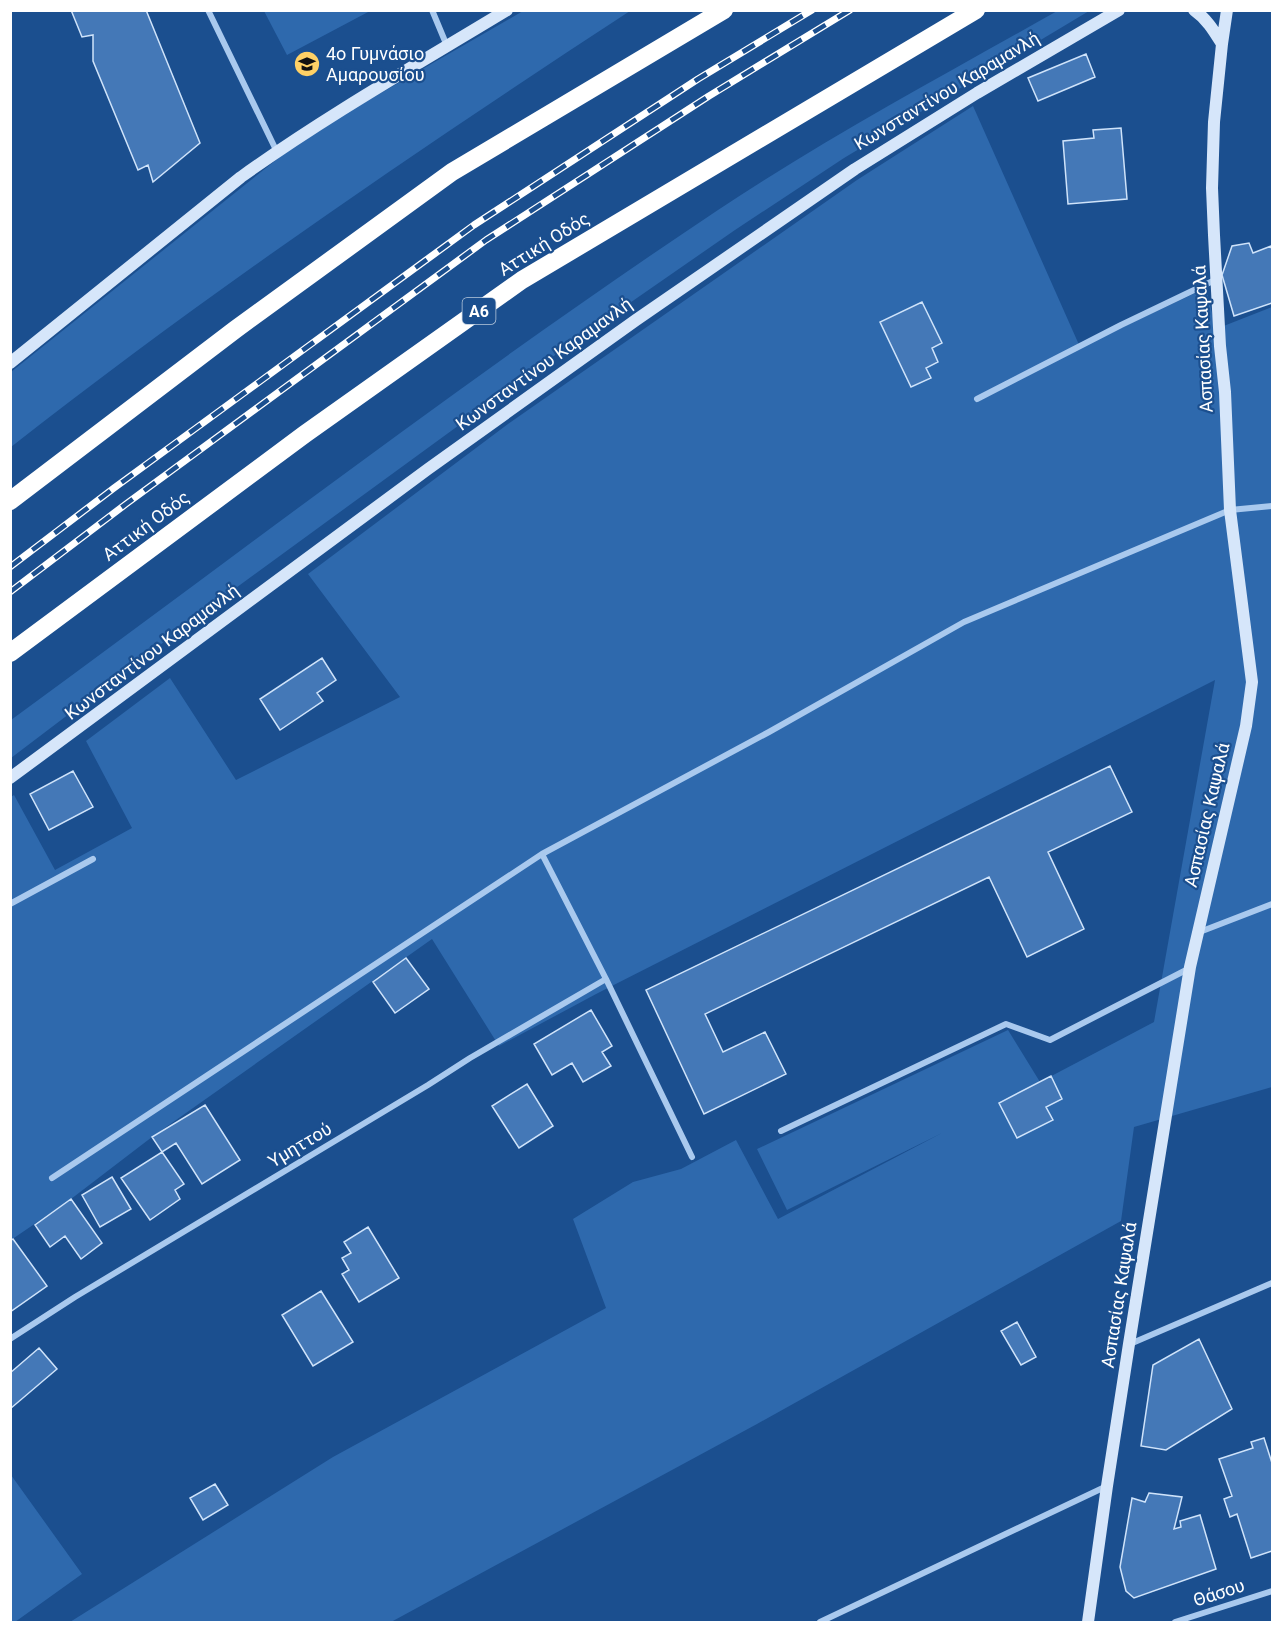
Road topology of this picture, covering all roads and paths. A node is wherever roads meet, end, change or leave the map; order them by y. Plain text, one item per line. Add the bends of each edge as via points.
1 (208, 10) edge
2 (432, 10) edge
3 (507, 10) edge
4 (724, 10) edge
5 (976, 10) edge
6 (1119, 10) edge
7 (1194, 10) edge
8 (1227, 10) edge
9 (1222, 44) junction
10 (447, 46) junction
11 (277, 152) junction
12 (1216, 279) junction
13 (10, 363) edge
14 (977, 399) dead end
15 (10, 501) edge
16 (1272, 506) edge
17 (1230, 510) junction
18 (10, 653) edge
19 (10, 778) edge
20 (542, 854) junction
21 (93, 859) dead end
22 (10, 904) edge
23 (1272, 904) edge
24 (1197, 933) junction
25 (1190, 967) junction
26 (606, 979) junction
27 (781, 1131) dead end
28 (692, 1157) dead end
29 (52, 1178) dead end
30 (1272, 1283) edge
31 (10, 1339) edge
32 (1129, 1344) junction
33 (1107, 1486) junction
34 (1272, 1591) edge
35 (820, 1623) edge
36 (1088, 1623) edge
37 (1175, 1623) edge

1 - 11 street
2 - 10 street
3 - 10 street
4 - 15 highway via 452,172 236,329
5 - 18 highway, Αττική Οδός / Α6 via 522,280 305,434
6 - 19 street, Κωνσταντίνου Καραμανλή via 864,163 655,307 428,469
7 - 9 street via 1209,23
8 - 9 street, Ασπασίας Καψαλά
9 - 12 street, Ασπασίας Καψαλά via 1212,188
10 - 11 street
11 - 13 street
12 - 14 street
12 - 17 street, Ασπασίας Καψαλά
16 - 17 street
17 - 20 street via 964,622
17 - 24 street, Ασπασίας Καψαλά via 1252,682 1246,726
20 - 26 street
20 - 29 street
21 - 22 street
23 - 24 street
24 - 25 street, Ασπασίας Καψαλά
25 - 27 street via 1050,1040 1006,1024
25 - 32 street, Ασπασίας Καψαλά
26 - 28 street
26 - 31 street, Υμηττού
30 - 32 street
32 - 33 street, Ασπασίας Καψαλά
33 - 35 street
33 - 36 street, Ασπασίας Καψαλά
34 - 37 street, Θάσου

